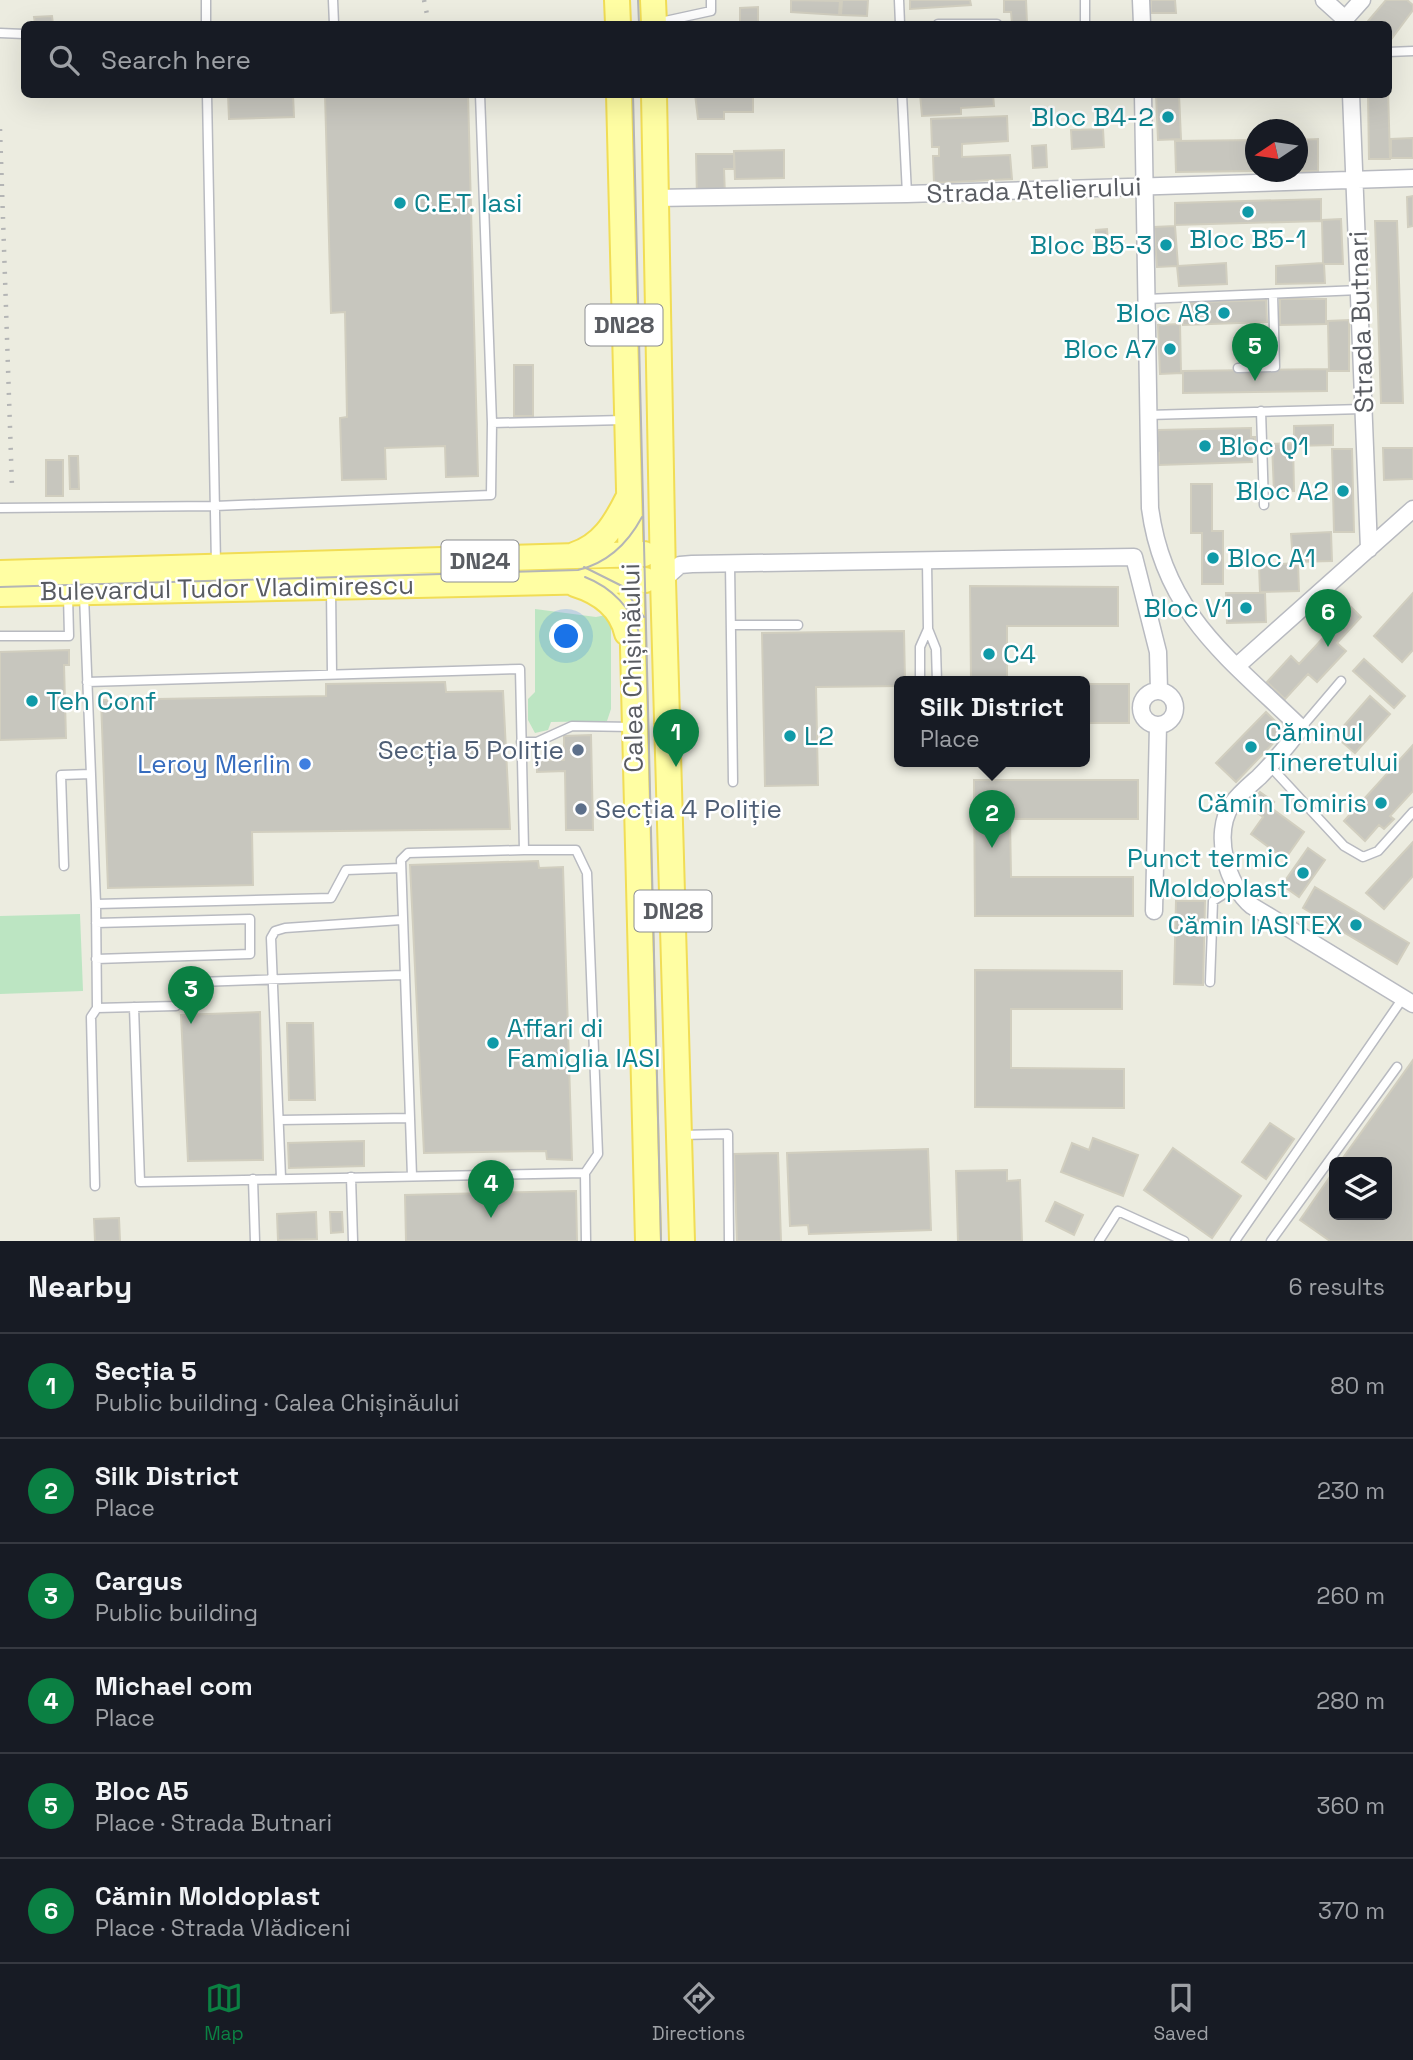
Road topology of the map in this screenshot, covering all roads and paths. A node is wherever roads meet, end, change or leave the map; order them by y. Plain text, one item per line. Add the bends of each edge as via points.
1 (206, 0) edge
2 (333, 0) edge
3 (617, 0) edge
4 (653, 0) edge
5 (710, 0) edge
6 (899, 0) edge
7 (1085, 0) edge
8 (1141, 0) edge
9 (1324, 0) edge
10 (1362, 0) edge
11 (206, 21) edge
12 (334, 21) edge
13 (618, 21) edge
14 (653, 21) edge
15 (666, 21) edge
16 (900, 21) edge
17 (1085, 21) edge
18 (1142, 21) edge
19 (1344, 21) edge
20 (1346, 21) edge
21 (0, 33) edge
22 (21, 34) edge
23 (1413, 51) edge
24 (1392, 52) edge
25 (207, 98) edge
26 (480, 98) edge
27 (619, 98) edge
28 (654, 98) edge
29 (902, 98) edge
30 (1143, 98) edge
31 (1351, 98) edge
32 (1413, 178) edge
33 (1356, 182) junction
34 (1143, 186) junction
35 (906, 194) junction
36 (654, 198) junction
37 (1360, 290) junction
38 (1273, 294) junction
39 (1145, 299) junction
40 (1238, 368) dead end
41 (1363, 409) junction
42 (1261, 411) junction
43 (1148, 415) junction
44 (627, 420) junction
45 (492, 423) junction
46 (628, 496) junction
47 (1264, 505) dead end
48 (215, 506) junction
49 (0, 508) edge
50 (1413, 509) edge
51 (1369, 549) junction
52 (629, 555) junction
53 (927, 562) junction
54 (730, 564) junction
55 (669, 566) junction
56 (565, 569) junction
57 (0, 573) edge
58 (331, 574) junction
59 (216, 578) junction
60 (630, 580) junction
61 (76, 582) junction
62 (0, 594) edge
63 (731, 625) junction
64 (798, 625) dead end
65 (928, 629) junction
66 (0, 636) edge
67 (631, 654) junction
68 (1237, 666) junction
69 (332, 674) junction
70 (920, 676) edge
71 (937, 676) edge
72 (1342, 681) dead end
73 (87, 682) junction
74 (1159, 691) junction
75 (1158, 725) junction
76 (634, 727) junction
77 (1301, 728) junction
78 (521, 742) junction
79 (1270, 766) junction
80 (91, 774) junction
81 (733, 782) dead end
82 (1413, 812) edge
83 (524, 850) junction
84 (64, 866) dead end
85 (401, 868) junction
86 (1235, 887) junction
87 (96, 904) junction
88 (1154, 911) dead end
89 (401, 920) junction
90 (96, 923) junction
91 (96, 959) junction
92 (403, 975) junction
93 (271, 979) junction
94 (1210, 982) dead end
95 (1410, 996) edge
96 (134, 1007) junction
97 (97, 1008) junction
98 (1397, 1067) dead end
99 (410, 1118) junction
100 (280, 1120) junction
101 (679, 1135) junction
102 (585, 1173) junction
103 (412, 1176) junction
104 (351, 1177) junction
105 (281, 1178) junction
106 (253, 1179) junction
107 (94, 1186) dead end
108 (251, 1241) edge
109 (353, 1241) edge
110 (586, 1241) edge
111 (648, 1241) edge
112 (682, 1241) edge
113 (729, 1241) edge
114 (1099, 1241) edge
115 (1184, 1241) edge
116 (1235, 1241) edge
117 (1270, 1241) edge

1 - 11 lane
2 - 12 lane
3 - 13 main road
4 - 14 main road
5 - 15 lane via 711,11
6 - 16 lane
7 - 17 lane
8 - 18 street
9 - 19 street
10 - 20 street
21 - 22 lane
23 - 24 lane
25 - 48 lane
26 - 45 lane
27 - 44 main road, Calea Chișinăului / DN28
28 - 36 main road, Calea Chișinăului / DN28
29 - 35 lane
30 - 34 street
31 - 33 street, Strada Butnari
32 - 33 street, Strada Atelierului
33 - 34 street, Strada Atelierului
33 - 37 street, Strada Butnari
34 - 35 street, Strada Atelierului
34 - 39 street
35 - 36 street, Strada Atelierului
36 - 55 main road, Calea Chișinăului / DN28
37 - 38 lane
37 - 41 street, Strada Butnari
38 - 39 lane
38 - 40 lane via 1275,367
39 - 43 street
41 - 42 lane
41 - 51 street, Strada Butnari
42 - 43 lane
42 - 47 lane
43 - 68 street via 1150,508 1160,555 1191,618
44 - 45 lane
44 - 46 main road, Calea Chișinăului / DN28
45 - 48 lane via 491,495
46 - 52 main road, Calea Chișinăului / DN28
46 - 56 main road via 611,529
48 - 49 lane
48 - 59 lane
50 - 51 street
51 - 68 street
52 - 55 main road, Bulevardul Tudor Vladimirescu / DN24
52 - 56 main road, Bulevardul Tudor Vladimirescu / DN24
52 - 60 main road, Calea Chișinăului / DN28
53 - 54 street
53 - 65 lane
53 - 74 street via 1134,557 1158,652
54 - 55 street
54 - 63 lane
55 - 60 main road, Bulevardul Tudor Vladimirescu / DN24
55 - 101 main road, Calea Chișinăului / DN28
56 - 58 main road, Bulevardul Tudor Vladimirescu / DN24
56 - 60 main road, Bulevardul Tudor Vladimirescu / DN24
56 - 67 main road via 618,610
57 - 61 main road, Bulevardul Tudor Vladimirescu / DN24
58 - 59 main road, Bulevardul Tudor Vladimirescu / DN24
58 - 69 lane
59 - 61 main road, Bulevardul Tudor Vladimirescu / DN24
60 - 67 main road, Calea Chișinăului / DN28
61 - 62 main road, Bulevardul Tudor Vladimirescu / DN24
61 - 66 lane via 69,635
61 - 73 lane
63 - 64 lane
63 - 81 lane
65 - 70 lane via 920,648
65 - 71 lane via 936,649
67 - 76 main road, Calea Chișinăului / DN28
68 - 77 street
69 - 73 lane
69 - 78 lane via 520,669
72 - 77 lane
73 - 80 lane
74 - 75 street via 1173,699 1175,710 1171,720
74 - 75 street via 1144,699 1141,709 1145,719
75 - 88 street
76 - 78 lane via 572,726 537,742
76 - 111 main road, Calea Chișinăului / DN28
77 - 79 street
78 - 83 lane
79 - 82 lane via 1344,846 1363,857 1378,851
79 - 86 street via 1232,804 1225,820 1225,854
80 - 84 lane via 61,775
80 - 87 lane
83 - 85 lane via 408,853
83 - 102 lane via 576,850 587,873 598,1154
85 - 87 lane via 346,870 331,898
85 - 89 lane
86 - 94 lane via 1213,901
86 - 95 street via 1252,906
87 - 90 lane
89 - 92 lane
89 - 93 lane via 275,931
90 - 91 lane
90 - 91 lane via 250,919 250,954
91 - 97 lane
92 - 93 lane
92 - 99 lane
93 - 96 lane via 198,982 176,1006
93 - 100 lane
95 - 116 lane
96 - 97 lane
96 - 106 lane via 140,1182
97 - 107 lane via 92,1017
98 - 117 lane
99 - 100 lane
99 - 103 lane
100 - 105 lane
101 - 112 main road, Calea Chișinăului / DN28
101 - 113 lane via 728,1134
102 - 103 lane
102 - 110 lane
103 - 104 lane
104 - 105 lane
104 - 109 lane
105 - 106 lane
106 - 108 lane via 255,1241
114 - 115 lane via 1118,1210

